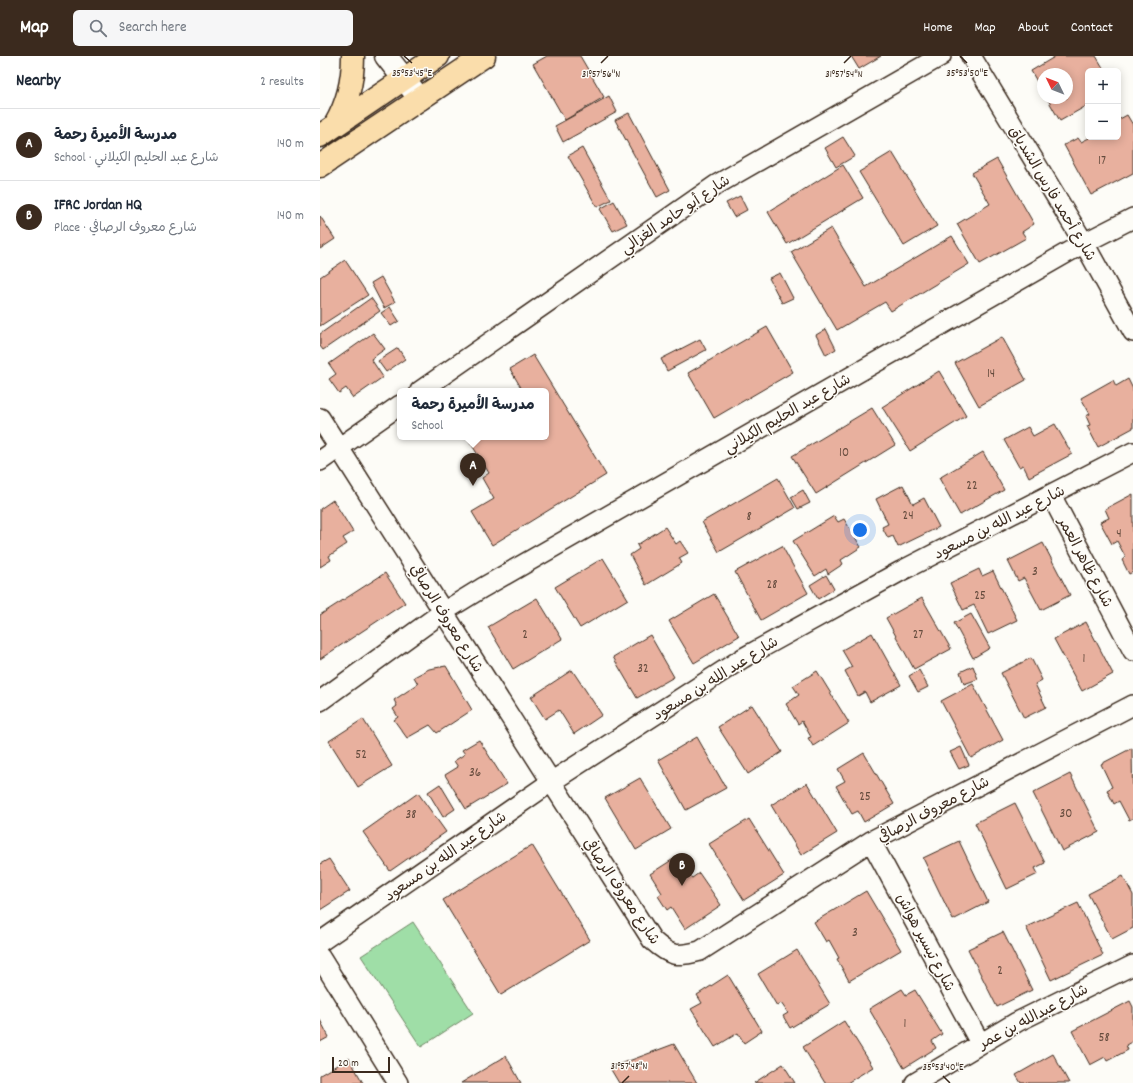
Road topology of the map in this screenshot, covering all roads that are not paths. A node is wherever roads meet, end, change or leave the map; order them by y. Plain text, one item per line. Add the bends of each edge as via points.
1 (353, 56) edge
2 (386, 56) edge
3 (484, 56) edge
4 (941, 56) edge
5 (970, 56) edge
6 (432, 58) edge
7 (404, 79) junction
8 (446, 81) junction
9 (420, 99) junction
10 (328, 130) edge
11 (320, 166) edge
12 (1133, 218) edge
13 (1084, 243) junction
14 (1133, 332) edge
15 (424, 388) edge
16 (397, 407) edge
17 (320, 418) edge
18 (339, 448) junction
19 (1133, 452) edge
20 (320, 461) edge
21 (1051, 495) junction
22 (443, 612) junction
23 (1133, 651) edge
24 (320, 701) edge
25 (1133, 705) edge
26 (551, 782) junction
27 (871, 841) junction
28 (320, 942) edge
29 (320, 957) edge
30 (1133, 965) edge
31 (980, 1043) junction
32 (398, 1083) edge
33 (915, 1083) edge

1 - 10 main road via 347,104
2 - 7 street
3 - 8 main road
4 - 15 street, شارع أبو حامد الغزالي via 716,184
5 - 13 street, شارع أحمد فارس الشدياق
6 - 7 main road
6 - 8 street
7 - 9 street
7 - 10 main road
8 - 9 main road
9 - 11 main road
12 - 13 street, شارع عبد الحليم الكيلاني
13 - 14 street, شارع أحمد فارس الشدياق
13 - 22 street, شارع عبد الحليم الكيلاني
16 - 18 street
17 - 18 street, شارع معروف الرصافي
18 - 20 street
18 - 22 street, شارع معروف الرصافي
19 - 21 street, شارع عبد الله بن مسعود
21 - 23 street, شارع ظاهر العمر
21 - 26 street, شارع عبد الله بن مسعود via 901,571 743,658
22 - 24 street
22 - 26 street, شارع معروف الرصافي
25 - 27 street, شارع معروف الرصافي
26 - 27 street, شارع معروف الرصافي via 652,940 664,951 680,956 700,951
26 - 28 street, شارع عبد الله بن مسعود
27 - 31 street, شارع تيسير هواش
29 - 32 street
30 - 31 street, شارع عبدالله بن عمر
31 - 33 street, شارع عبدالله بن عمر

